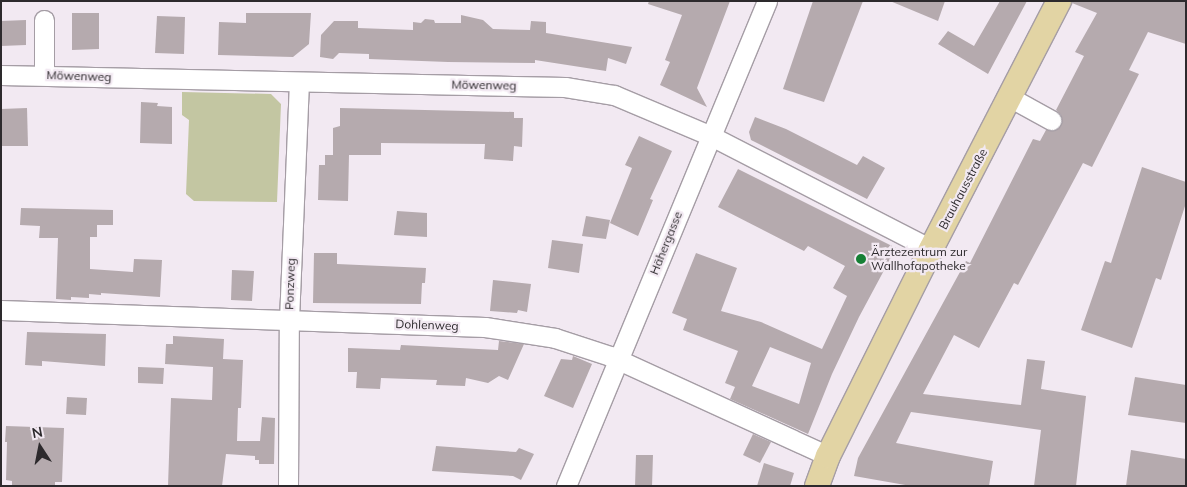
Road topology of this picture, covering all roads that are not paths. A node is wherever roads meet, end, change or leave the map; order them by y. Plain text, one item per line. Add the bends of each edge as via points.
1 (767, 1) edge
2 (1059, 1) edge
3 (44, 20) dead end
4 (44, 74) junction
5 (1, 75) edge
6 (298, 82) junction
7 (1011, 98) junction
8 (1051, 120) dead end
9 (711, 136) junction
10 (931, 249) junction
11 (1, 310) edge
12 (289, 320) junction
13 (618, 360) junction
14 (828, 456) junction
15 (288, 486) edge
16 (566, 486) edge
17 (817, 486) edge

1 - 9 street, Hähergasse
2 - 7 main road, Brauhausstraße
3 - 4 street
4 - 5 street, Möwenweg
4 - 6 street, Möwenweg
6 - 9 street, Möwenweg via 565,87 614,95
6 - 12 street, Ponzweg
7 - 8 street
7 - 10 main road, Brauhausstraße
9 - 10 street, Möwenweg
9 - 13 street, Hähergasse
10 - 14 main road, Brauhausstraße
11 - 12 street, Dohlenweg
12 - 13 street, Dohlenweg via 485,327 555,338
12 - 15 street, Ponzweg
13 - 14 street, Dohlenweg
13 - 16 street, Hähergasse
14 - 17 main road, Brauhausstraße

